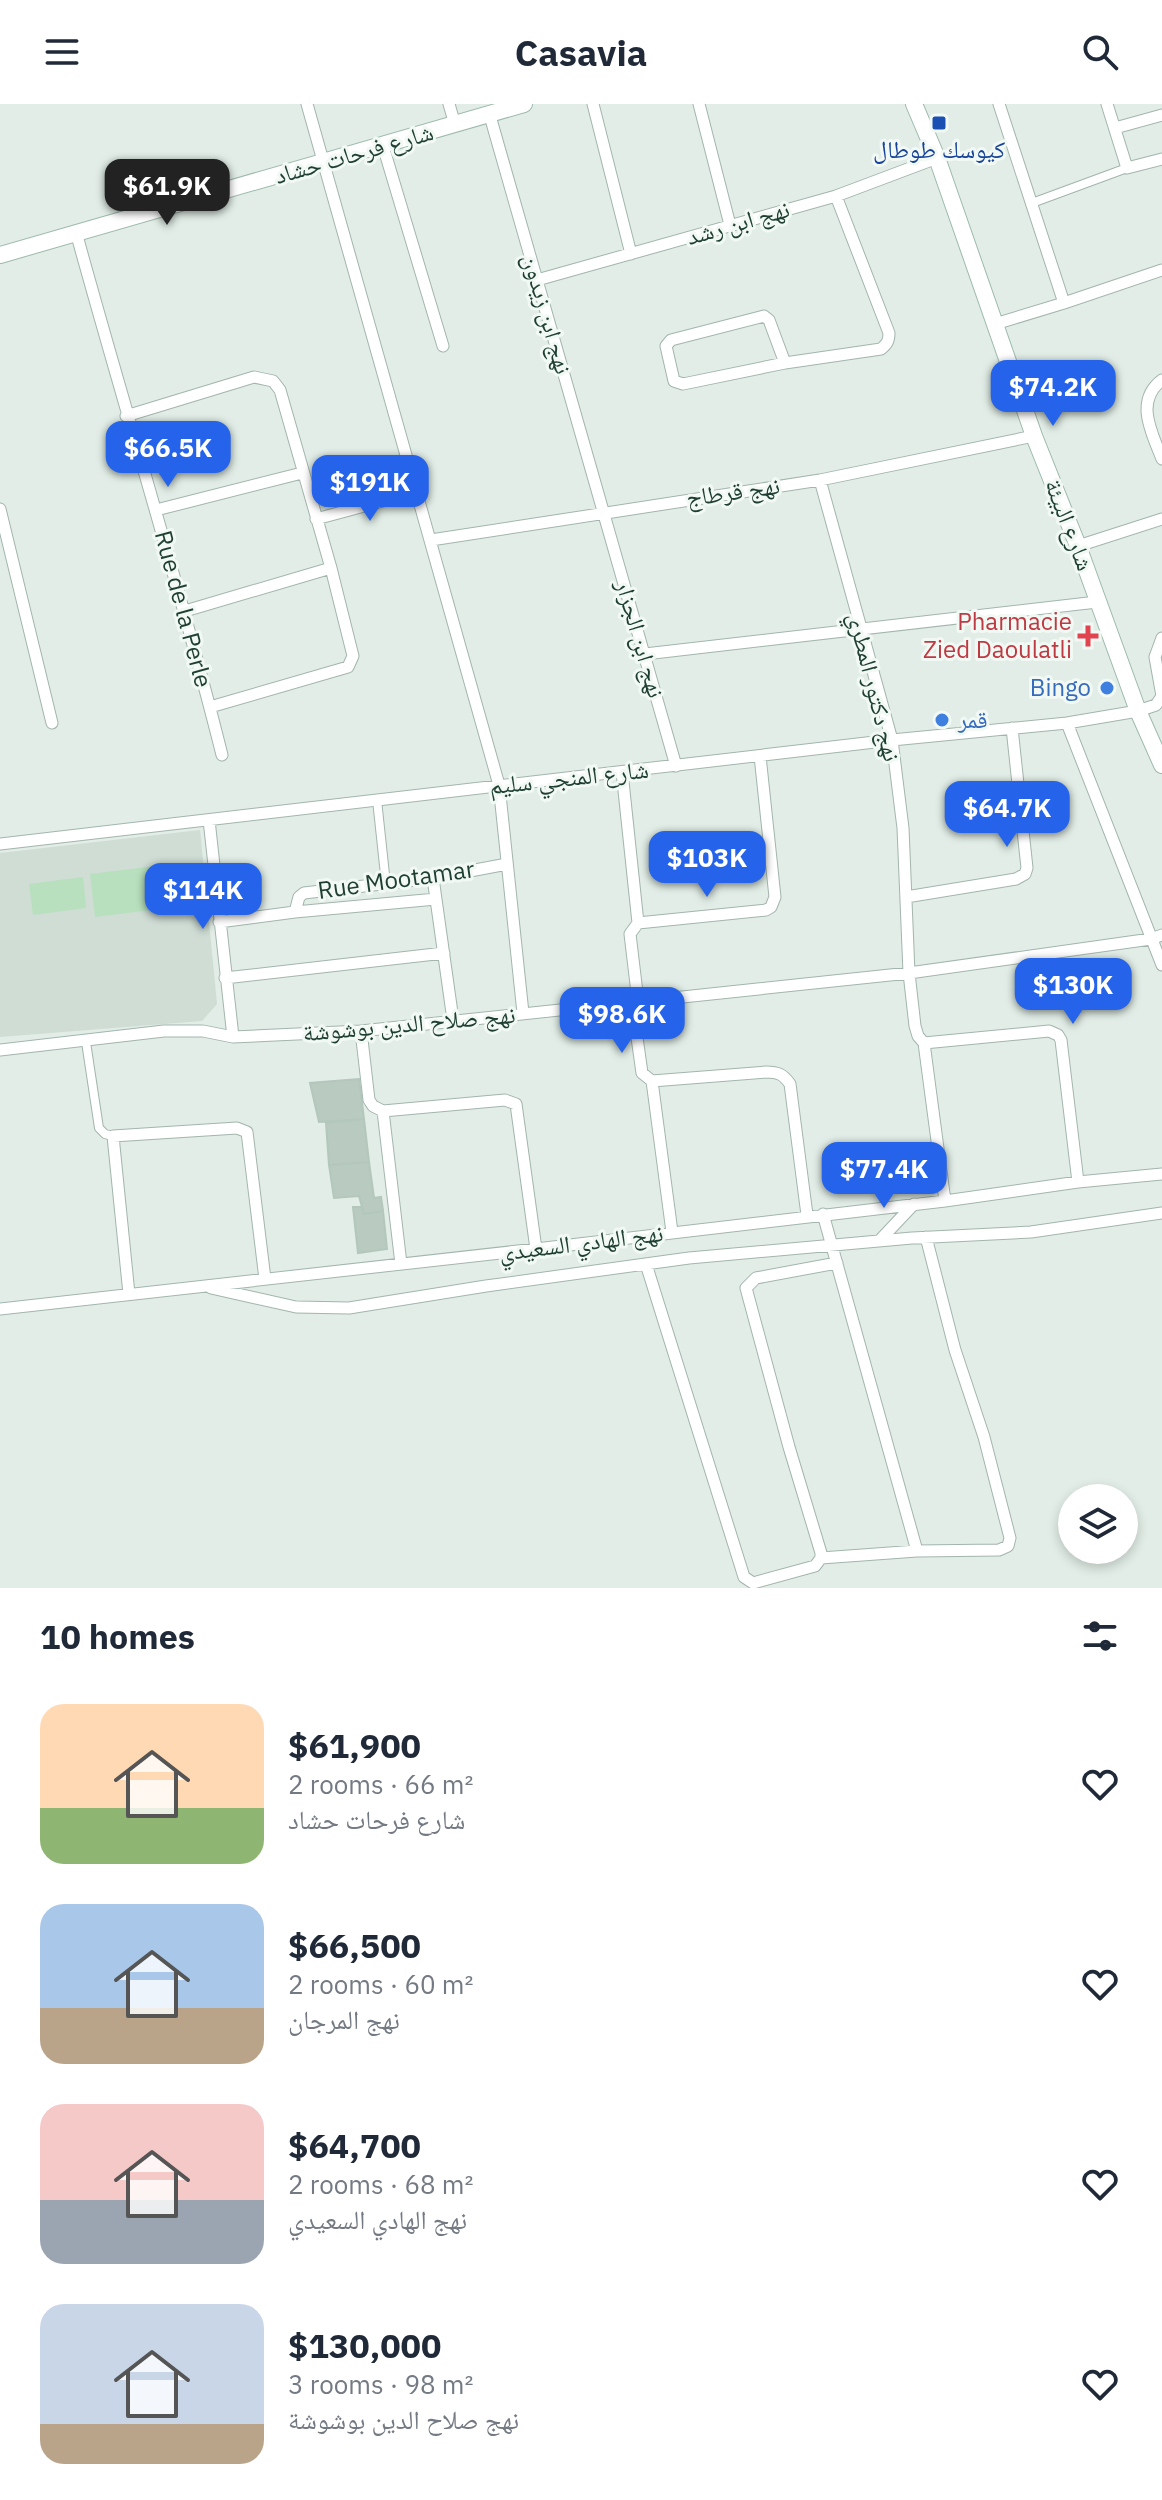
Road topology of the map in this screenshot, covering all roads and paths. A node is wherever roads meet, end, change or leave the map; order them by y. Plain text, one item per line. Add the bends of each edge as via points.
1 (307, 104) edge
2 (449, 104) edge
3 (524, 104) edge
4 (593, 104) edge
5 (699, 104) edge
6 (914, 104) edge
7 (999, 104) edge
8 (1107, 104) edge
9 (1162, 115) edge
10 (490, 116) junction
11 (455, 125) junction
12 (1115, 128) junction
13 (383, 146) junction
14 (937, 158) junction
15 (1162, 159) edge
16 (324, 162) junction
17 (1127, 168) junction
18 (836, 196) junction
19 (1032, 203) junction
20 (730, 225) junction
21 (76, 232) junction
22 (631, 254) junction
23 (0, 255) edge
24 (1162, 270) edge
25 (537, 280) junction
26 (1064, 303) junction
27 (995, 324) junction
28 (443, 346) dead end
29 (785, 363) junction
30 (1162, 380) edge
31 (126, 416) junction
32 (1034, 436) junction
33 (1162, 459) edge
34 (302, 473) junction
35 (820, 480) junction
36 (416, 492) junction
37 (0, 509) edge
38 (156, 510) junction
39 (604, 512) junction
40 (316, 519) junction
41 (1162, 519) edge
42 (431, 540) junction
43 (1078, 546) junction
44 (331, 568) junction
45 (1097, 602) junction
46 (185, 611) junction
47 (860, 629) junction
48 (1162, 638) edge
49 (645, 654) junction
50 (1161, 702) edge
51 (210, 707) junction
52 (1138, 711) junction
53 (52, 723) dead end
54 (1067, 723) junction
55 (1012, 728) junction
56 (892, 740) junction
57 (222, 755) dead end
58 (760, 756) junction
59 (1161, 757) edge
60 (676, 766) junction
61 (622, 772) junction
62 (499, 785) junction
63 (377, 800) junction
64 (209, 820) junction
65 (0, 844) edge
66 (507, 864) junction
67 (433, 878) junction
68 (386, 884) junction
69 (906, 897) junction
70 (436, 899) junction
71 (295, 912) junction
72 (219, 922) junction
73 (638, 923) junction
74 (1157, 937) edge
75 (444, 953) junction
76 (1162, 965) edge
77 (909, 973) junction
78 (225, 978) junction
79 (635, 1001) junction
80 (523, 1013) junction
81 (453, 1020) junction
82 (361, 1031) junction
83 (233, 1037) junction
84 (86, 1042) junction
85 (924, 1043) junction
86 (0, 1050) edge
87 (652, 1081) junction
88 (383, 1111) junction
89 (113, 1136) junction
90 (1162, 1174) edge
91 (1078, 1182) junction
92 (945, 1201) junction
93 (914, 1204) junction
94 (1162, 1213) edge
95 (823, 1214) junction
96 (807, 1215) junction
97 (672, 1232) junction
98 (926, 1237) junction
99 (880, 1240) junction
100 (832, 1245) junction
101 (536, 1249) junction
102 (837, 1263) junction
103 (401, 1264) junction
104 (646, 1264) junction
105 (265, 1279) junction
106 (203, 1286) junction
107 (129, 1294) junction
108 (0, 1309) edge
109 (917, 1551) junction
110 (821, 1558) junction

1 - 16 street
2 - 11 street
3 - 10 main road, شارع فرحات حشاد
4 - 22 street
5 - 20 street
6 - 14 main road, شارع البيئة
7 - 19 street
8 - 12 street
9 - 12 street
10 - 11 main road, شارع فرحات حشاد
10 - 25 street, نهج ابن زيدون
11 - 13 main road, شارع فرحات حشاد
12 - 17 street
13 - 16 main road, شارع فرحات حشاد
13 - 28 street
14 - 18 street, نهج ابن رشد
14 - 27 main road, شارع البيئة
15 - 17 street
16 - 21 main road, شارع فرحات حشاد
16 - 36 street
17 - 19 street
18 - 20 street, نهج ابن رشد
18 - 29 street via 889,340 881,349
19 - 26 street
20 - 22 street, نهج ابن رشد
21 - 23 main road, شارع فرحات حشاد
21 - 31 street, Rue de la Perle
22 - 25 street, نهج ابن رشد
24 - 26 street
25 - 39 street, نهج ابن زيدون
26 - 27 street
27 - 32 main road, شارع البيئة
29 - 29 street via 683,384 674,381 666,346 671,340 764,316
30 - 33 street via 1148,397 1146,409
31 - 34 street via 264,377 280,390
31 - 38 street, Rue de la Perle
32 - 35 street, نهج قرطاج
32 - 43 main road, شارع البيئة
34 - 38 street
34 - 40 street
35 - 39 street, نهج قرطاج
35 - 47 street, نهج دكتور المطري
36 - 40 street
36 - 42 street
37 - 53 street
38 - 46 street, Rue de la Perle
39 - 42 street, نهج قرطاج
39 - 49 street, نهج ابن الجزار
40 - 44 street
41 - 43 street
42 - 62 street
43 - 45 main road, شارع البيئة
44 - 46 street
44 - 51 street via 353,656 348,667
45 - 47 street
45 - 52 main road, شارع البيئة
46 - 51 street, Rue de la Perle
47 - 49 street
47 - 56 street, نهج دكتور المطري
48 - 50 street via 1155,657
49 - 60 street, نهج ابن الجزار
50 - 52 street, شارع المنجي سليم
51 - 57 street, Rue de la Perle
52 - 54 street, شارع المنجي سليم
52 - 59 main road, شارع البيئة
54 - 55 street, شارع المنجي سليم
54 - 74 street
55 - 56 street, شارع المنجي سليم
55 - 69 street via 1025,874
56 - 58 street, شارع المنجي سليم
56 - 69 street, نهج دكتور المطري
58 - 60 street, شارع المنجي سليم
58 - 73 street via 775,897 771,907
60 - 61 street, شارع المنجي سليم
61 - 62 street, شارع المنجي سليم
61 - 73 street
62 - 63 street, شارع المنجي سليم
62 - 66 street
63 - 64 street, شارع المنجي سليم
63 - 68 street
64 - 65 street, شارع المنجي سليم
64 - 72 street
66 - 67 street, Rue Mootamar
66 - 80 street
67 - 68 street, Rue Mootamar
67 - 70 street
68 - 71 street, Rue Mootamar via 304,893
69 - 77 street, نهج دكتور المطري
70 - 71 street, Rue Mootamar
70 - 75 street
71 - 72 street
72 - 78 street
73 - 79 street via 630,934
74 - 76 street
74 - 77 street, نهج صلاح الدين بوشوشة
75 - 78 street
75 - 81 street
77 - 79 street, نهج صلاح الدين بوشوشة
77 - 85 street, نهج دكتور المطري via 915,1026
78 - 83 street
79 - 80 street, نهج صلاح الدين بوشوشة
79 - 87 street via 642,1073
80 - 81 street, نهج صلاح الدين بوشوشة
81 - 82 street, نهج صلاح الدين بوشوشة
82 - 83 street, نهج صلاح الدين بوشوشة
82 - 88 street via 369,1100
83 - 84 street, نهج صلاح الدين بوشوشة via 164,1031
84 - 86 street, نهج صلاح الدين بوشوشة
84 - 89 street via 99,1128
85 - 91 street via 1049,1031 1058,1035
85 - 92 street, نهج دكتور المطري
87 - 96 street via 766,1072 784,1076 790,1084
87 - 97 street
88 - 101 street via 505,1100 516,1104
88 - 103 street
89 - 105 street via 237,1128 247,1132
89 - 107 street
90 - 91 street, نهج الهادي السعيدي
91 - 92 street, نهج الهادي السعيدي
92 - 93 street, نهج الهادي السعيدي
93 - 95 street, نهج الهادي السعيدي
93 - 99 street
94 - 98 street via 1031,1232
95 - 96 street, نهج الهادي السعيدي
95 - 100 street
96 - 97 street, نهج الهادي السعيدي
97 - 101 street, نهج الهادي السعيدي
98 - 99 street
98 - 109 street via 1010,1538 999,1550
99 - 100 street
100 - 102 street
100 - 104 street
101 - 103 street, نهج الهادي السعيدي
102 - 109 street
102 - 110 street via 756,1278 746,1288
103 - 105 street, نهج الهادي السعيدي
104 - 106 street via 349,1308 296,1307
104 - 110 street via 744,1577 753,1583 815,1566
105 - 106 street, نهج الهادي السعيدي
106 - 107 street, نهج الهادي السعيدي
107 - 108 street, نهج الهادي السعيدي
109 - 110 street

